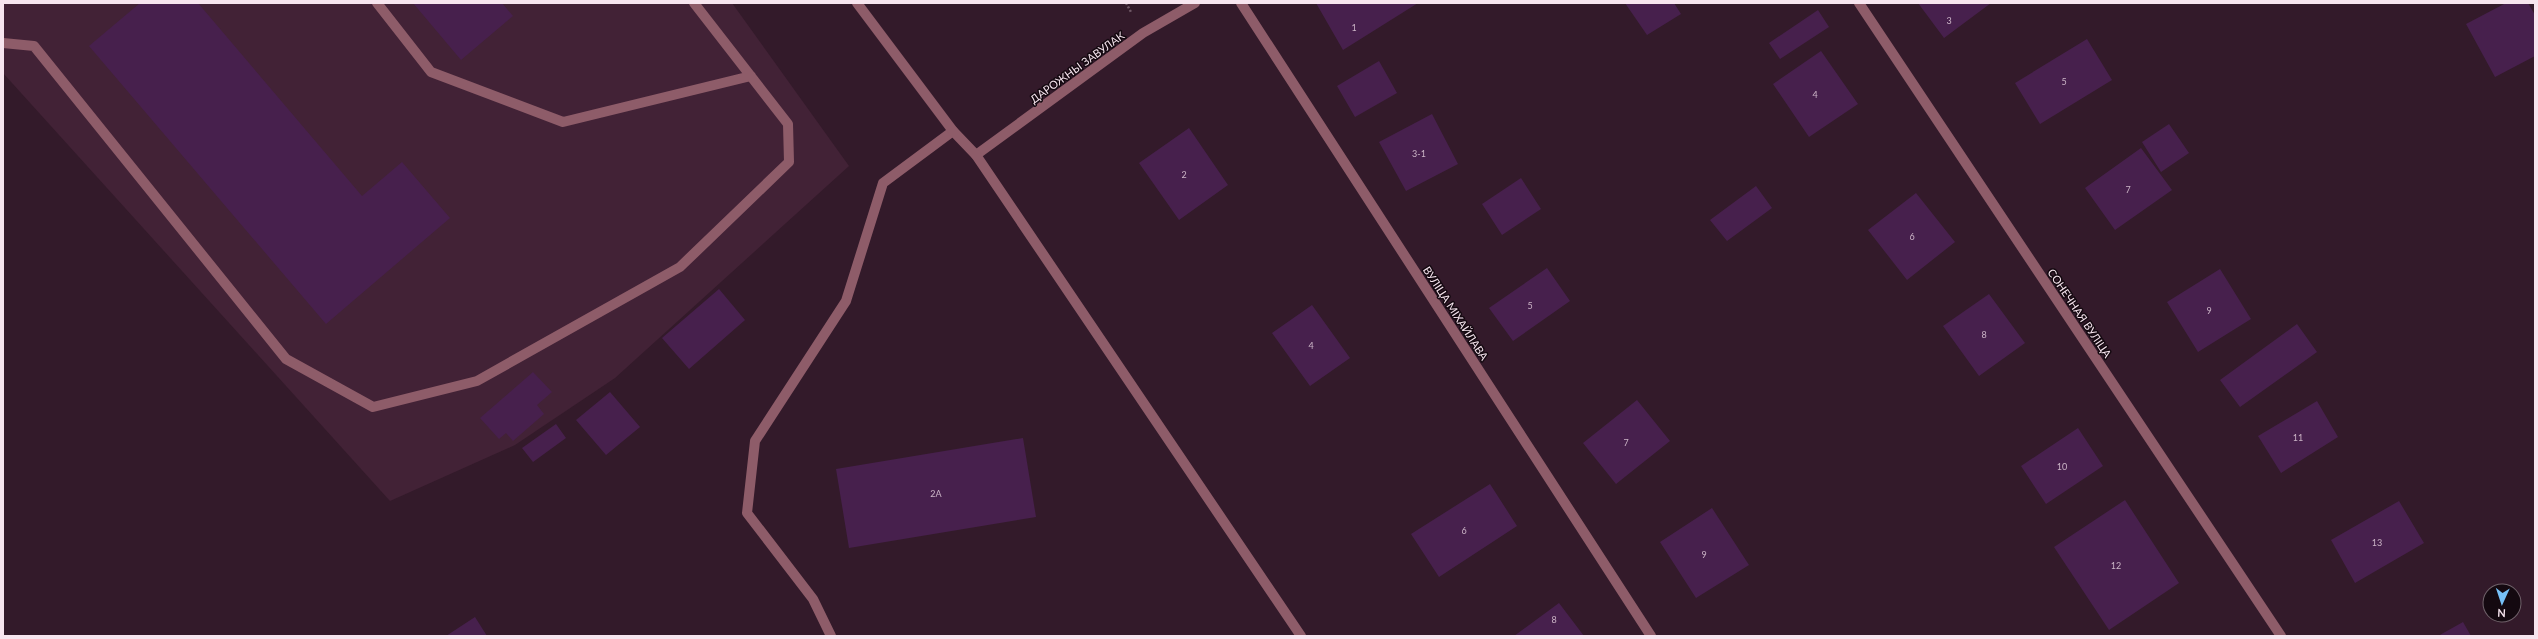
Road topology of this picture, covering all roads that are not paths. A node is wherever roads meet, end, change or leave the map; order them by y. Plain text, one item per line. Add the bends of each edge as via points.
1 (377, 3) edge
2 (694, 3) edge
3 (857, 3) edge
4 (1195, 3) edge
5 (1241, 3) edge
6 (1859, 3) edge
7 (3, 44) edge
8 (751, 76) junction
9 (953, 131) junction
10 (976, 155) junction
11 (831, 636) edge
12 (1301, 636) edge
13 (1651, 636) edge
14 (2281, 636) edge

1 - 8 street via 431,72 563,122
2 - 8 street
3 - 9 street
4 - 10 street, ДАРОЖНЫ ЗАВУЛАК via 1143,33
5 - 13 street, ВУЛІЦА МІХАЙЛАВА
6 - 14 street, СОНЕЧНАЯ ВУЛІЦА
7 - 8 street via 34,46 286,359 373,407 477,381 680,267 789,162 788,124
9 - 10 street
9 - 11 street via 883,183 846,301 755,441 747,513 813,599
10 - 12 street

